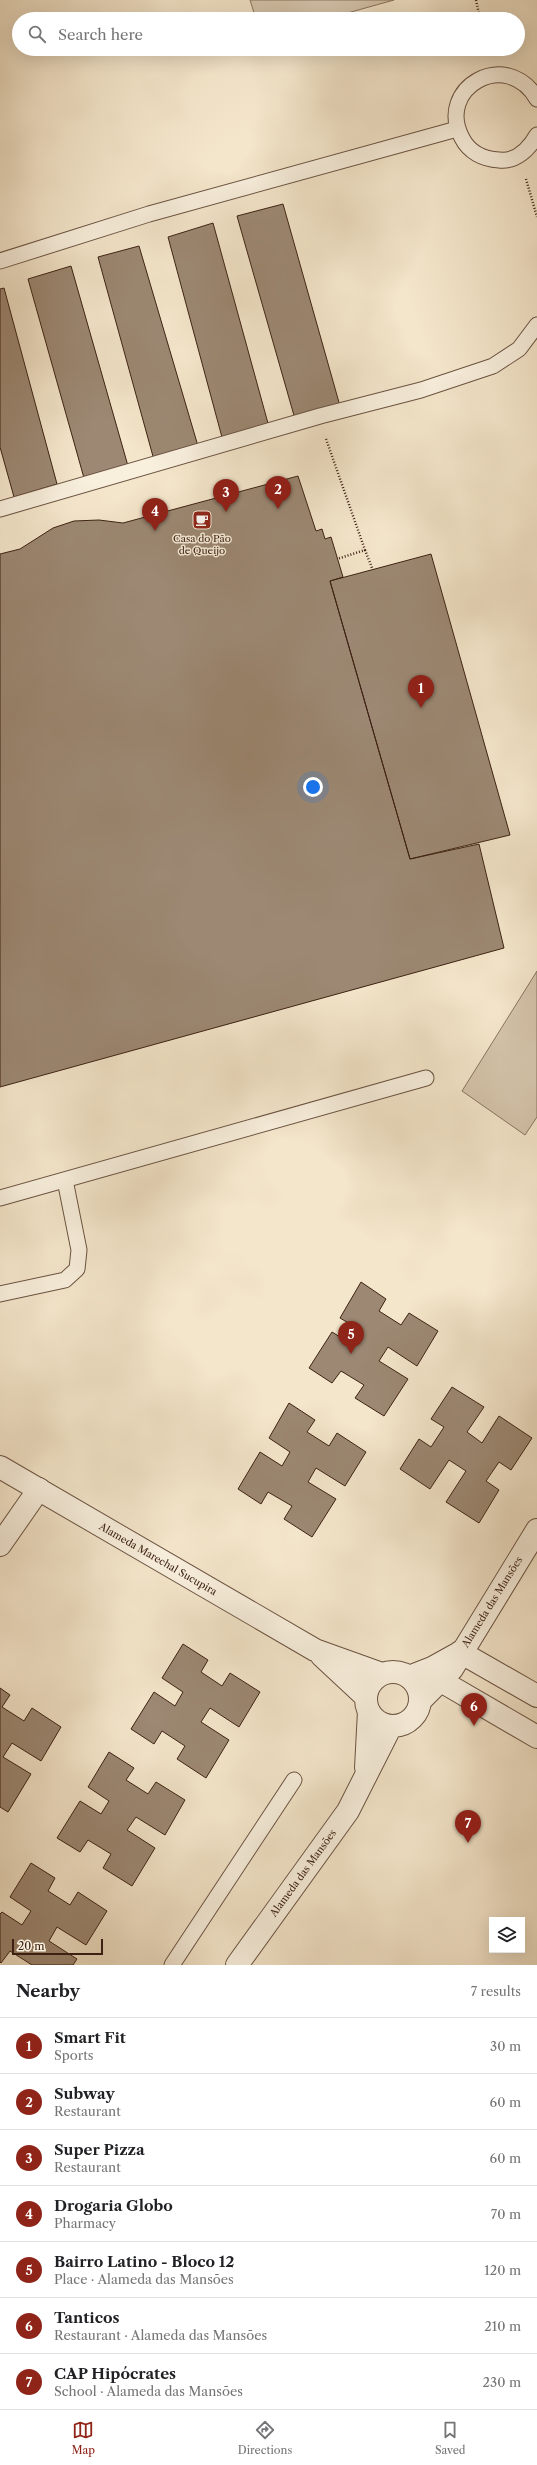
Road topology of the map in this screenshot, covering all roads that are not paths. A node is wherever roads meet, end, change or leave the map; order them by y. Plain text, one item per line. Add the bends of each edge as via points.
1 (537, 99) edge
2 (457, 129) junction
3 (537, 135) edge
4 (0, 261) edge
5 (537, 325) edge
6 (0, 509) edge
7 (426, 1078) dead end
8 (65, 1180) junction
9 (0, 1198) edge
10 (0, 1294) edge
11 (0, 1467) edge
12 (39, 1489) junction
13 (537, 1530) edge
14 (0, 1545) edge
15 (315, 1650) junction
16 (460, 1652) junction
17 (382, 1674) junction
18 (409, 1676) junction
19 (441, 1682) junction
20 (537, 1696) edge
21 (420, 1701) junction
22 (367, 1704) junction
23 (391, 1726) junction
24 (537, 1737) edge
25 (365, 1777) junction
26 (294, 1780) dead end
27 (172, 1965) edge
28 (237, 1965) edge

1 - 2 lane via 521,80 508,75 483,77 464,91 456,109
2 - 3 lane via 466,146 481,157 503,161 520,155 532,145
2 - 4 lane via 149,214
5 - 6 lane via 519,349 493,366 421,390 328,414
7 - 8 lane
8 - 9 lane
8 - 10 lane via 79,1250 76,1269 65,1280
11 - 12 street, Alameda Marechal Sucupira
12 - 14 street
12 - 15 street, Alameda Marechal Sucupira
13 - 16 street, Alameda das Mansões
15 - 17 street, Alameda Marechal Sucupira
15 - 22 street, Alameda Marechal Sucupira
16 - 18 street, Alameda das Mansões via 432,1668
16 - 19 street, Alameda das Mansões
16 - 20 street
17 - 18 street via 395,1672
17 - 22 street via 371,1684
18 - 21 street via 418,1688
19 - 21 street, Alameda das Mansões
19 - 24 street
21 - 23 street via 416,1715 405,1724
22 - 23 street via 378,1722
22 - 25 street, Alameda das Mansões
23 - 25 street, Alameda das Mansões
25 - 28 street, Alameda das Mansões via 348,1811
26 - 27 lane

